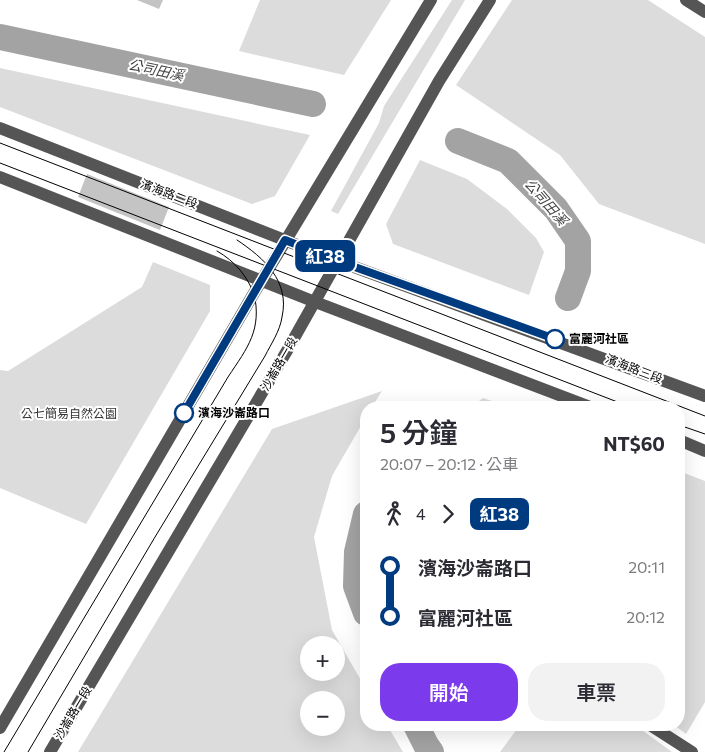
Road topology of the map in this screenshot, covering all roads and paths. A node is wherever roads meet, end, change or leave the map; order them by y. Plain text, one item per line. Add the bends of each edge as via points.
1 (431, 0) edge
2 (490, 0) edge
3 (686, 0) edge
4 (705, 12) edge
5 (0, 128) edge
6 (0, 177) edge
7 (285, 240) junction
8 (338, 261) junction
9 (262, 280) junction
10 (316, 302) junction
11 (705, 396) edge
12 (575, 401) edge
13 (685, 443) edge
14 (705, 451) edge
15 (0, 728) edge
16 (659, 731) edge
17 (50, 752) edge
18 (692, 752) edge

1 - 7 street
2 - 8 street, 沙崙路一段 via 439,81
3 - 4 street
5 - 7 street, 濱海路二段
6 - 9 street
7 - 8 street, 濱海路二段
7 - 9 street
8 - 10 street, 沙崙路一段
8 - 11 street, 濱海路三段
9 - 10 street
9 - 15 street
10 - 12 street
10 - 17 street, 沙崙路一段
13 - 14 street
16 - 18 street

